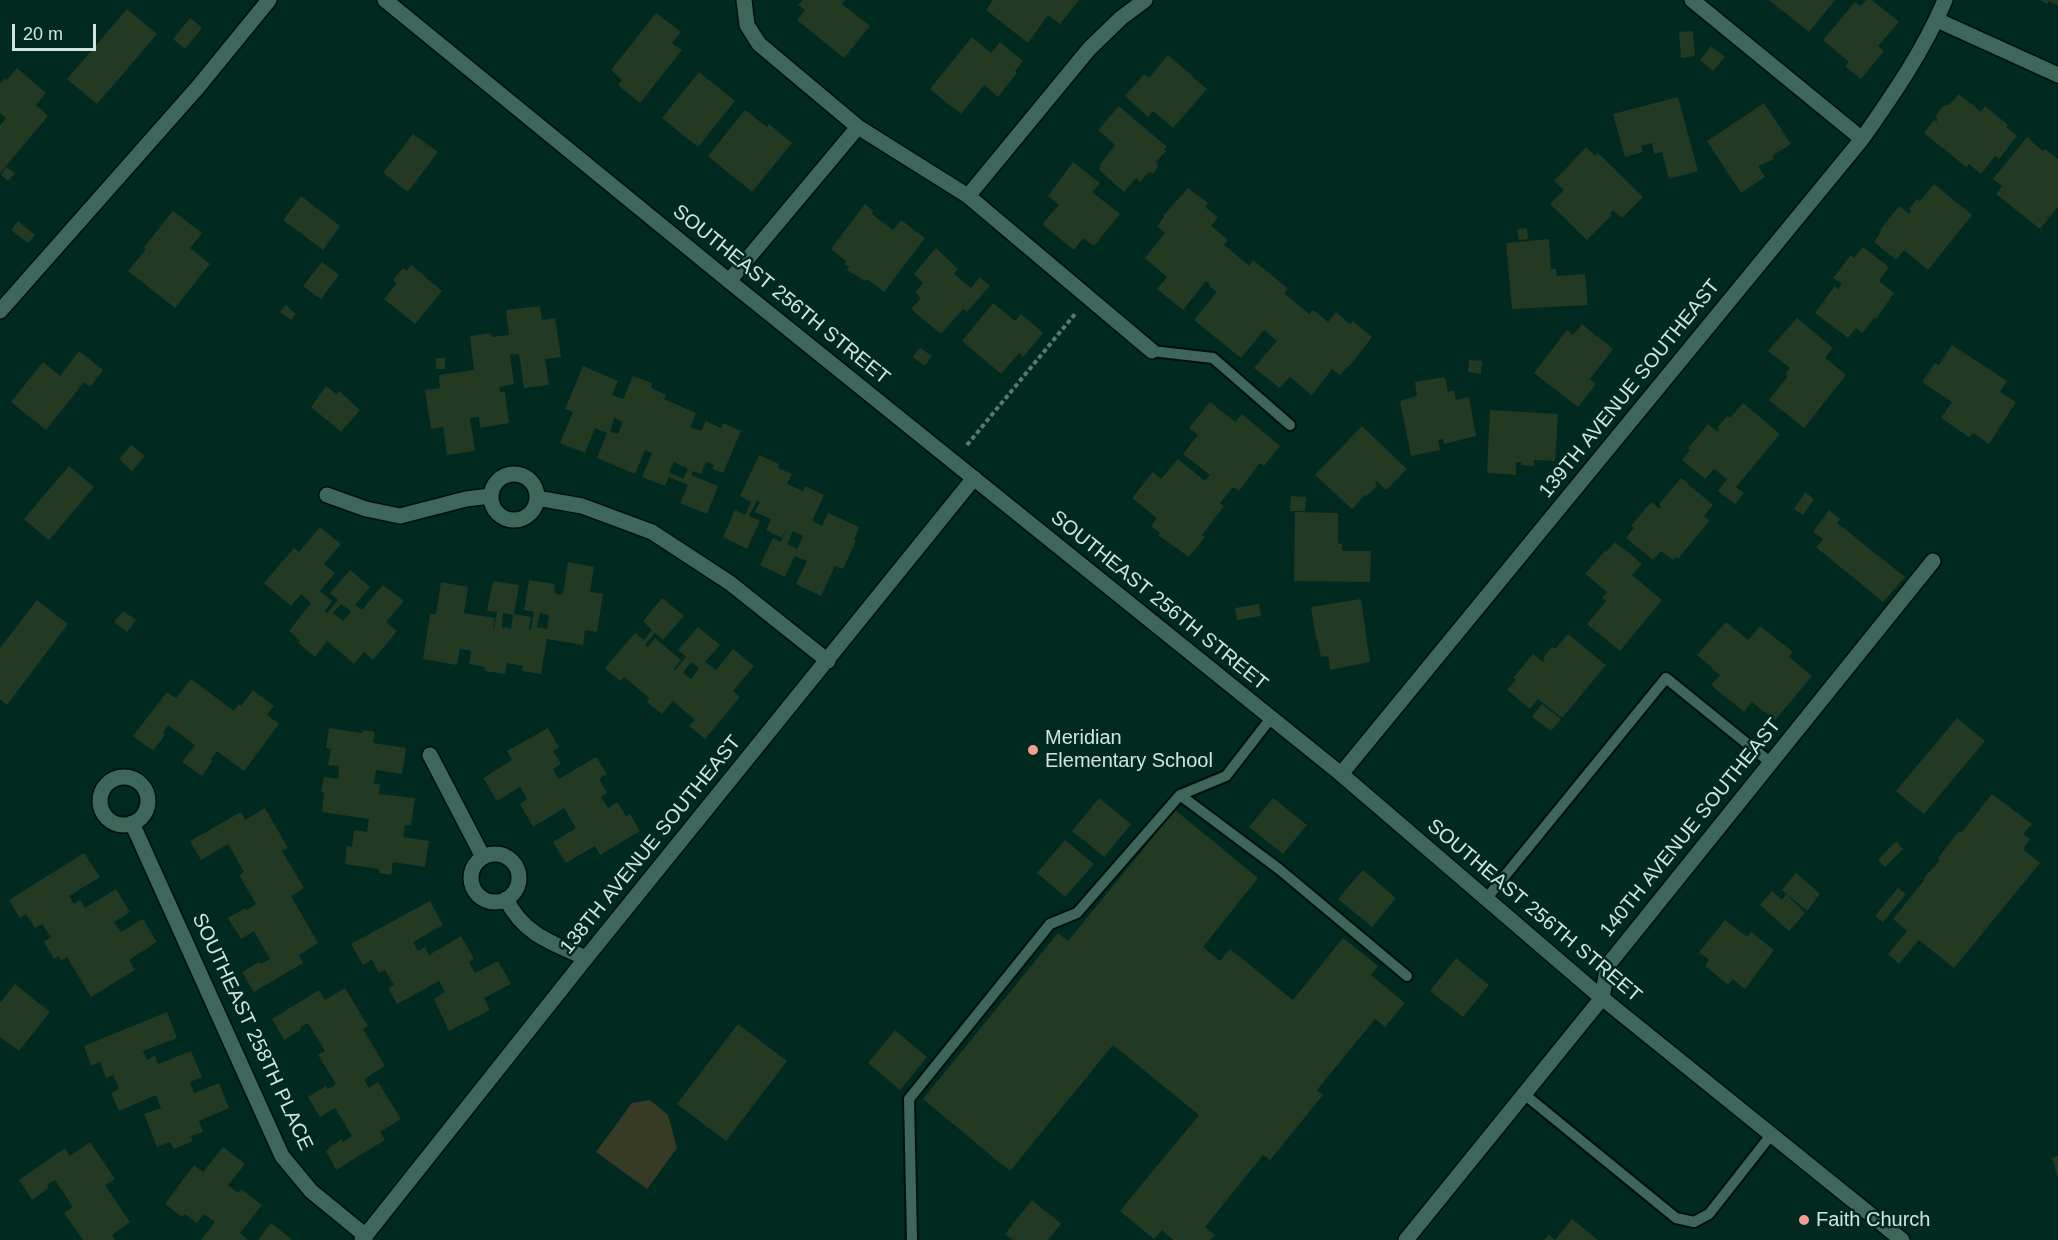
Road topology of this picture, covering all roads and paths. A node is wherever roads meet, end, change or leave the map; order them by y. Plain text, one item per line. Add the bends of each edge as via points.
1 (269, 0) edge
2 (385, 0) edge
3 (1145, 0) edge
4 (1692, 0) edge
5 (1945, 0) edge
6 (744, 1) edge
7 (1937, 20) junction
8 (2058, 75) edge
9 (858, 127) junction
10 (1862, 139) junction
11 (968, 196) junction
12 (729, 281) junction
13 (1088, 297) junction
14 (0, 311) edge
15 (1152, 351) joint
16 (1290, 425) dead end
17 (953, 462) junction
18 (974, 478) junction
19 (327, 495) dead end
20 (491, 496) junction
21 (537, 498) junction
22 (1933, 561) dead end
23 (828, 661) junction
24 (1271, 718) junction
25 (430, 755) dead end
26 (1771, 763) junction
27 (1341, 774) junction
28 (1180, 795) junction
29 (132, 823) dead end
30 (483, 856) junction
31 (506, 899) junction
32 (1486, 899) junction
33 (586, 958) junction
34 (1407, 976) dead end
35 (1602, 998) junction
36 (1524, 1094) junction
37 (1771, 1135) junction
38 (364, 1238) edge
39 (912, 1240) edge
40 (1406, 1240) edge
41 (1902, 1240) edge

1 - 14 street via 198,87
2 - 12 street, SOUTHEAST 256TH STREET
3 - 11 street via 1089,49
4 - 10 street
5 - 7 street, 139TH AVENUE SOUTHEAST
6 - 9 street via 747,25 759,44
7 - 8 street
7 - 10 street, 139TH AVENUE SOUTHEAST via 1900,85
9 - 11 street
9 - 12 street
10 - 27 street, 139TH AVENUE SOUTHEAST
11 - 13 street
12 - 17 street, SOUTHEAST 256TH STREET
13 - 15 street
13 - 17 path
15 - 16 lane via 1213,358
17 - 18 street, SOUTHEAST 256TH STREET
18 - 23 street, 138TH AVENUE SOUTHEAST
18 - 24 street, SOUTHEAST 256TH STREET
19 - 20 street via 400,516
20 - 21 street via 497,512 513,520 530,514
20 - 21 street via 498,480 515,474 531,482
21 - 23 street via 582,506 652,532 730,583
22 - 26 street, 140TH AVENUE SOUTHEAST
23 - 33 street, 138TH AVENUE SOUTHEAST
24 - 27 street, SOUTHEAST 256TH STREET
24 - 28 lane via 1226,776
25 - 30 street
26 - 32 lane via 1666,678
26 - 35 street, 140TH AVENUE SOUTHEAST via 1608,965
27 - 32 street, SOUTHEAST 256TH STREET
28 - 34 lane via 1278,869
28 - 39 lane via 1077,913 1050,924 909,1099
29 - 38 street, SOUTHEAST 258TH PLACE via 282,1156 311,1191
30 - 31 street via 502,855 516,867 518,885
30 - 31 street via 472,871 473,889 488,901
31 - 33 street via 514,916 539,937
32 - 35 street, SOUTHEAST 256TH STREET
33 - 38 street, 138TH AVENUE SOUTHEAST
35 - 36 street, 140TH AVENUE SOUTHEAST
35 - 37 street, SOUTHEAST 256TH STREET
36 - 37 lane via 1677,1218 1694,1222 1709,1214
36 - 40 street, 140TH AVENUE SOUTHEAST
37 - 41 street, SOUTHEAST 256TH STREET

